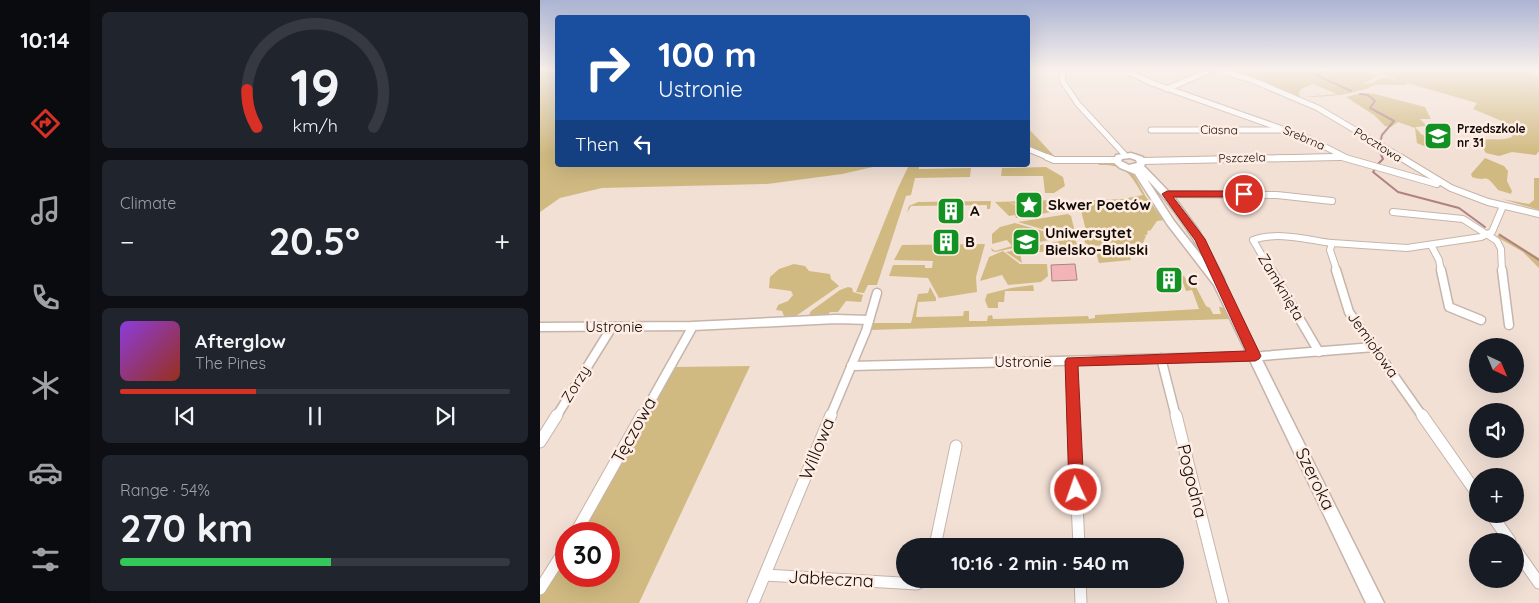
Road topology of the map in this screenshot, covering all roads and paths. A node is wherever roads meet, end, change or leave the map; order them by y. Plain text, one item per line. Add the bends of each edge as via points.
1 (1074, 98) edge
2 (1197, 98) edge
3 (1295, 98) edge
4 (1151, 130) dead end
5 (1286, 130) junction
6 (1030, 150) edge
7 (1125, 155) junction
8 (1342, 156) junction
9 (1117, 160) junction
10 (1137, 165) junction
11 (1442, 184) junction
12 (1167, 194) junction
13 (1332, 202) dead end
14 (1503, 206) junction
15 (1393, 212) dead end
16 (1539, 214) edge
17 (1488, 235) junction
18 (1332, 243) junction
19 (1431, 245) junction
20 (1220, 286) junction
21 (877, 293) dead end
22 (869, 320) junction
23 (1481, 320) dead end
24 (1509, 325) dead end
25 (540, 326) edge
26 (692, 326) junction
27 (612, 327) junction
28 (1374, 348) junction
29 (1319, 352) junction
30 (1255, 356) junction
31 (1161, 358) junction
32 (1071, 361) junction
33 (851, 366) junction
34 (540, 442) edge
35 (956, 446) dead end
36 (1469, 482) edge
37 (582, 522) edge
38 (937, 538) edge
39 (1079, 538) edge
40 (1524, 562) edge
41 (555, 565) edge
42 (764, 575) junction
43 (896, 583) edge
44 (1539, 583) edge
45 (541, 586) edge
46 (1080, 588) edge
47 (753, 603) edge
48 (1081, 603) edge
49 (1223, 603) edge
50 (1375, 603) edge

1 - 7 street
2 - 5 street, Srebrna
3 - 11 street, Pocztowa via 1324,111
4 - 5 street, Ciasna
5 - 8 street, Srebrna
6 - 9 street via 1054,160
7 - 9 street
7 - 10 street via 1135,156
8 - 10 street, Pszczela
8 - 11 street, Srebrna
9 - 10 street via 1120,165
10 - 12 street
10 - 20 street via 1138,172 1179,236
11 - 14 street, Pocztowa
12 - 13 street via 1277,195
12 - 20 street via 1200,239
14 - 16 street, Pocztowa
14 - 17 street
15 - 17 street via 1460,218
17 - 19 street
17 - 24 street via 1497,241 1501,249
18 - 19 street via 1398,248
18 - 28 street, Jemiołowa via 1330,250 1346,306
18 - 29 street, Zamknięta via 1257,237 1253,241
19 - 23 street via 1439,260 1449,307
20 - 30 street, Szeroka
21 - 22 street, Willowa
22 - 26 street, Ustronie
22 - 33 street, Willowa
25 - 27 street, Ustronie
26 - 27 street, Ustronie
26 - 37 street, Tęczowa
27 - 34 street, Zorzy
28 - 29 street, Ustronie
28 - 36 street, Jemiołowa
29 - 30 street, Ustronie
30 - 31 street, Ustronie
30 - 50 street, Szeroka
31 - 32 street, Ustronie
31 - 49 street, Pogodna
32 - 33 street, Ustronie
32 - 39 street
33 - 42 street, Willowa
35 - 38 street
40 - 44 street
41 - 45 street
42 - 43 street, Jabłeczna
42 - 47 street, Willowa
46 - 48 street

